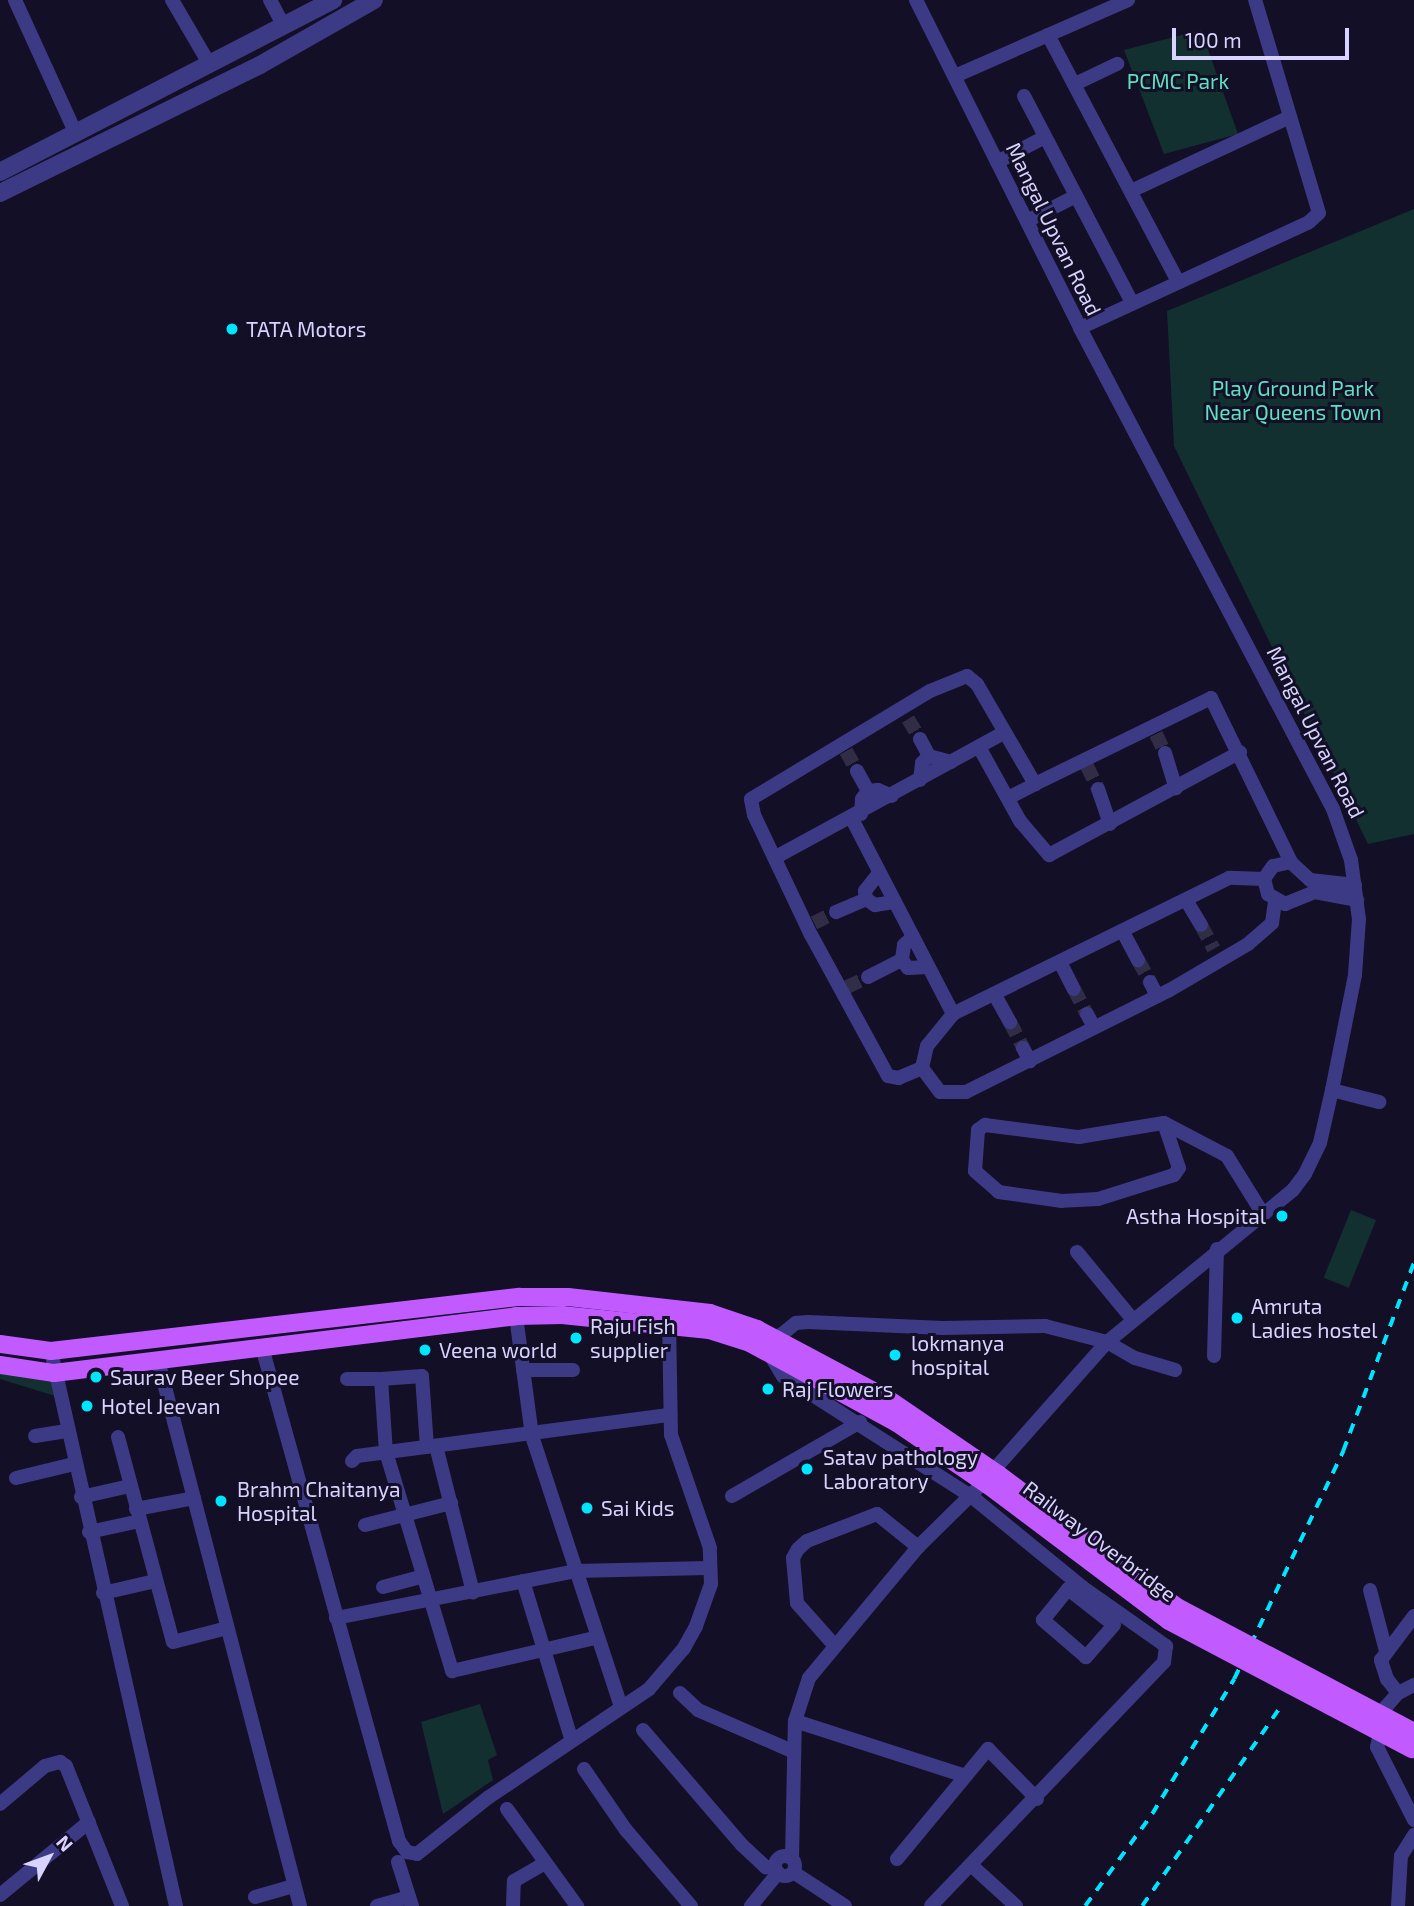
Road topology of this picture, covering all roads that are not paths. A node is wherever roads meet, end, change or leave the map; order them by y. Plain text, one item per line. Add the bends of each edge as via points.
1 (15, 0) edge
2 (172, 0) edge
3 (270, 0) edge
4 (333, 0) edge
5 (374, 0) edge
6 (916, 0) edge
7 (1128, 0) edge
8 (1255, 0) edge
9 (285, 26) junction
10 (1048, 34) junction
11 (1117, 64) dead end
12 (210, 65) junction
13 (955, 76) junction
14 (1074, 84) junction
15 (1024, 96) dead end
16 (1290, 117) junction
17 (76, 134) junction
18 (1045, 137) junction
19 (997, 162) junction
20 (0, 172) edge
21 (1131, 191) junction
22 (0, 193) edge
23 (1076, 196) junction
24 (1027, 221) junction
25 (1178, 282) junction
26 (1132, 303) junction
27 (1080, 328) junction
28 (1003, 733) junction
29 (920, 739) tunnel mouth
30 (979, 747) junction
31 (1240, 752) junction
32 (1165, 753) tunnel mouth
33 (929, 756) junction
34 (951, 762) junction
35 (857, 771) tunnel mouth
36 (920, 780) junction
37 (1035, 784) junction
38 (1182, 785) junction
39 (1098, 789) tunnel mouth
40 (868, 792) junction
41 (891, 796) junction
42 (1008, 798) junction
43 (856, 817) junction
44 (1116, 821) junction
45 (776, 857) junction
46 (1291, 862) junction
47 (880, 873) junction
48 (1264, 879) junction
49 (1356, 893) junction
50 (866, 899) junction
51 (1186, 900) junction
52 (1275, 901) junction
53 (895, 902) junction
54 (836, 912) tunnel mouth
55 (1201, 925) tunnel mouth
56 (1123, 932) junction
57 (913, 937) junction
58 (902, 960) junction
59 (1138, 960) tunnel mouth
60 (1061, 964) junction
61 (928, 967) junction
62 (867, 977) tunnel mouth
63 (1150, 982) tunnel mouth
64 (1074, 989) tunnel mouth
65 (996, 996) junction
66 (1157, 996) junction
67 (953, 1014) junction
68 (1010, 1023) tunnel mouth
69 (922, 1068) junction
70 (1332, 1090) junction
71 (1379, 1102) dead end
72 (1164, 1123) junction
73 (1263, 1214) junction
74 (1217, 1249) junction
75 (1077, 1252) dead end
76 (516, 1316) junction
77 (1133, 1320) junction
78 (669, 1325) junction
79 (1107, 1342) junction
80 (0, 1344) edge
81 (773, 1346) junction
82 (262, 1347) junction
83 (51, 1351) junction
84 (1214, 1356) dead end
85 (158, 1360) junction
86 (0, 1365) edge
87 (523, 1370) junction
88 (573, 1370) dead end
89 (1175, 1370) dead end
90 (54, 1373) junction
91 (346, 1379) dead end
92 (382, 1379) junction
93 (670, 1415) junction
94 (860, 1422) junction
95 (67, 1431) junction
96 (35, 1436) dead end
97 (533, 1436) junction
98 (118, 1437) dead end
99 (431, 1447) junction
100 (386, 1452) junction
101 (352, 1461) dead end
102 (74, 1464) junction
103 (999, 1464) dead end
104 (16, 1478) dead end
105 (130, 1486) junction
106 (974, 1492) junction
107 (81, 1496) junction
108 (732, 1496) dead end
109 (194, 1498) junction
110 (450, 1503) junction
111 (138, 1515) junction
112 (405, 1515) junction
113 (365, 1525) dead end
114 (89, 1532) junction
115 (918, 1547) junction
116 (707, 1569) dead end
117 (575, 1570) junction
118 (424, 1576) junction
119 (155, 1581) junction
120 (523, 1581) junction
121 (383, 1587) dead end
122 (1370, 1590) dead end
123 (473, 1592) junction
124 (103, 1593) junction
125 (1089, 1599) junction
126 (431, 1600) junction
127 (1414, 1616) edge
128 (336, 1618) junction
129 (227, 1628) junction
130 (594, 1638) junction
131 (835, 1646) junction
132 (542, 1650) junction
133 (1386, 1651) junction
134 (1414, 1685) edge
135 (680, 1693) dead end
136 (1398, 1693) junction
137 (621, 1707) junction
138 (795, 1721) junction
139 (643, 1730) dead end
140 (572, 1738) junction
141 (1413, 1744) edge
142 (794, 1752) junction
143 (584, 1769) dead end
144 (965, 1776) junction
145 (1037, 1799) junction
146 (0, 1804) edge
147 (508, 1809) dead end
148 (1414, 1820) edge
149 (89, 1822) junction
150 (1414, 1835) edge
151 (897, 1859) dead end
152 (398, 1862) dead end
153 (543, 1864) junction
154 (971, 1865) junction
155 (784, 1868) junction
156 (293, 1885) junction
157 (0, 1895) edge
158 (255, 1897) dead end
159 (119, 1901) edge
160 (410, 1901) edge
161 (104, 1906) edge
162 (176, 1906) edge
163 (300, 1906) edge
164 (377, 1906) edge
165 (513, 1906) edge
166 (577, 1906) edge
167 (691, 1906) edge
168 (751, 1906) edge
169 (845, 1906) edge
170 (931, 1906) edge
171 (1016, 1906) edge
172 (1398, 1906) edge

1 - 17 street
2 - 12 street
3 - 9 street
4 - 9 street
5 - 22 street via 260,65
6 - 13 street, Mangal Upvan Road
7 - 10 street
8 - 16 street
9 - 12 street
10 - 13 street
10 - 14 street
11 - 14 street
12 - 17 street
13 - 19 street, Mangal Upvan Road
14 - 21 street
15 - 18 street
16 - 21 street
16 - 25 street via 1320,213
17 - 20 street
18 - 19 street
18 - 23 street
19 - 24 street, Mangal Upvan Road
21 - 25 street
23 - 24 street
23 - 26 street
24 - 27 street, Mangal Upvan Road
25 - 26 street
26 - 27 street
27 - 49 street, Mangal Upvan Road via 1333,809 1344,835
28 - 30 street
28 - 37 street
28 - 45 street via 977,684 967,676 954,678 905,713 751,799 754,815
29 - 33 street
30 - 34 street
30 - 42 street
31 - 37 street via 1211,698
31 - 38 street
31 - 46 street
32 - 38 street
33 - 34 street
33 - 36 street via 922,763
34 - 36 street
35 - 40 street
36 - 41 street
37 - 42 street
38 - 44 street
39 - 44 street
40 - 41 street via 878,790
40 - 43 street
41 - 43 street
42 - 44 street via 1020,821 1049,855
43 - 45 street
43 - 47 street
45 - 69 street via 888,1076 899,1078
46 - 48 street via 1273,866
46 - 49 street via 1310,880
47 - 50 street via 865,891
47 - 53 street
48 - 51 street via 1228,878
48 - 52 street
49 - 52 street via 1315,892 1295,903
49 - 70 street, Mangal Upvan Road via 1359,943
50 - 53 street via 875,905
50 - 54 street
51 - 55 street
51 - 56 street
52 - 66 street via 1272,923
53 - 57 street
56 - 59 street
56 - 60 street
57 - 58 street via 905,945
57 - 61 street
58 - 61 street via 908,968
58 - 62 street
60 - 64 street
60 - 65 street
61 - 67 street
63 - 66 street
65 - 67 street
65 - 68 street
66 - 69 street via 1091,1021 966,1092 940,1092
67 - 69 street via 927,1046
70 - 71 street
70 - 73 street, Mangal Upvan Road via 1320,1143 1305,1174
72 - 72 street via 1086,1136 985,1125 978,1130 975,1171 999,1192 1062,1201 1098,1199 1174,1175 1179,1168
72 - 73 street via 1227,1156
73 - 74 street, Mangal Upvan Road
74 - 77 street, Mangal Upvan Road
74 - 84 street
75 - 77 street
76 - 78 main road
76 - 82 main road
76 - 87 street
77 - 79 street, Mangal Upvan Road
78 - 81 main road
78 - 93 street
79 - 81 street via 1024,1325 943,1328 808,1322 796,1323
79 - 89 street via 1135,1358
79 - 103 street, Mangal Upvan Road
80 - 83 main road
81 - 83 main road via 710,1313 547,1296
81 - 94 street via 783,1376
81 - 141 main road, Railway Overbridge, bridge via 939,1450 1173,1614
82 - 85 main road
82 - 128 street
83 - 90 street
85 - 90 main road
85 - 109 street
86 - 90 main road
87 - 88 street
87 - 97 street
90 - 95 street
91 - 92 street
92 - 99 street via 422,1376
92 - 100 street
93 - 97 street
93 - 137 street via 685,1484 710,1548 711,1584 684,1648 663,1677
94 - 106 street
94 - 108 street via 744,1485
95 - 96 street
95 - 102 street
97 - 99 street
97 - 117 street
98 - 105 street
99 - 100 street
99 - 110 street
100 - 101 street via 357,1456
100 - 112 street
102 - 104 street
102 - 107 street
105 - 107 street
105 - 111 street
106 - 115 street
106 - 125 street
107 - 114 street
109 - 111 street
109 - 129 street
110 - 112 street
110 - 123 street
111 - 114 street
111 - 119 street
112 - 113 street
112 - 118 street
114 - 124 street
115 - 131 street
115 - 131 street via 877,1514 807,1541 798,1549 793,1558 797,1603
116 - 117 street
117 - 120 street
117 - 130 street
118 - 121 street
118 - 126 street
119 - 124 street
119 - 129 street via 173,1642
120 - 123 street
120 - 132 street
122 - 133 street
123 - 126 street
124 - 162 street
125 - 125 street via 1068,1589 1043,1620 1086,1657 1114,1625
125 - 145 street via 1161,1639 1167,1655
126 - 128 street
126 - 132 street via 452,1671
127 - 133 street
128 - 140 street via 399,1841 407,1852 428,1849 489,1797
129 - 156 street
130 - 132 street
130 - 137 street
131 - 138 street via 809,1678
132 - 140 street
133 - 136 street via 1381,1668
134 - 136 street
135 - 142 street via 698,1710
136 - 148 street via 1379,1725 1377,1747
137 - 140 street
138 - 142 street
138 - 144 street
139 - 155 street via 742,1845 766,1867
142 - 155 street
143 - 167 street via 626,1830
144 - 145 street via 988,1749
144 - 151 street
145 - 154 street
146 - 149 street via 45,1766 60,1762 71,1774
147 - 153 street
149 - 157 street
149 - 159 street
150 - 172 street via 1401,1856
152 - 160 street
153 - 165 street via 514,1881
153 - 166 street
154 - 170 street
154 - 171 street
155 - 168 street
155 - 169 street
156 - 158 street
156 - 163 street
159 - 161 street
160 - 164 street

